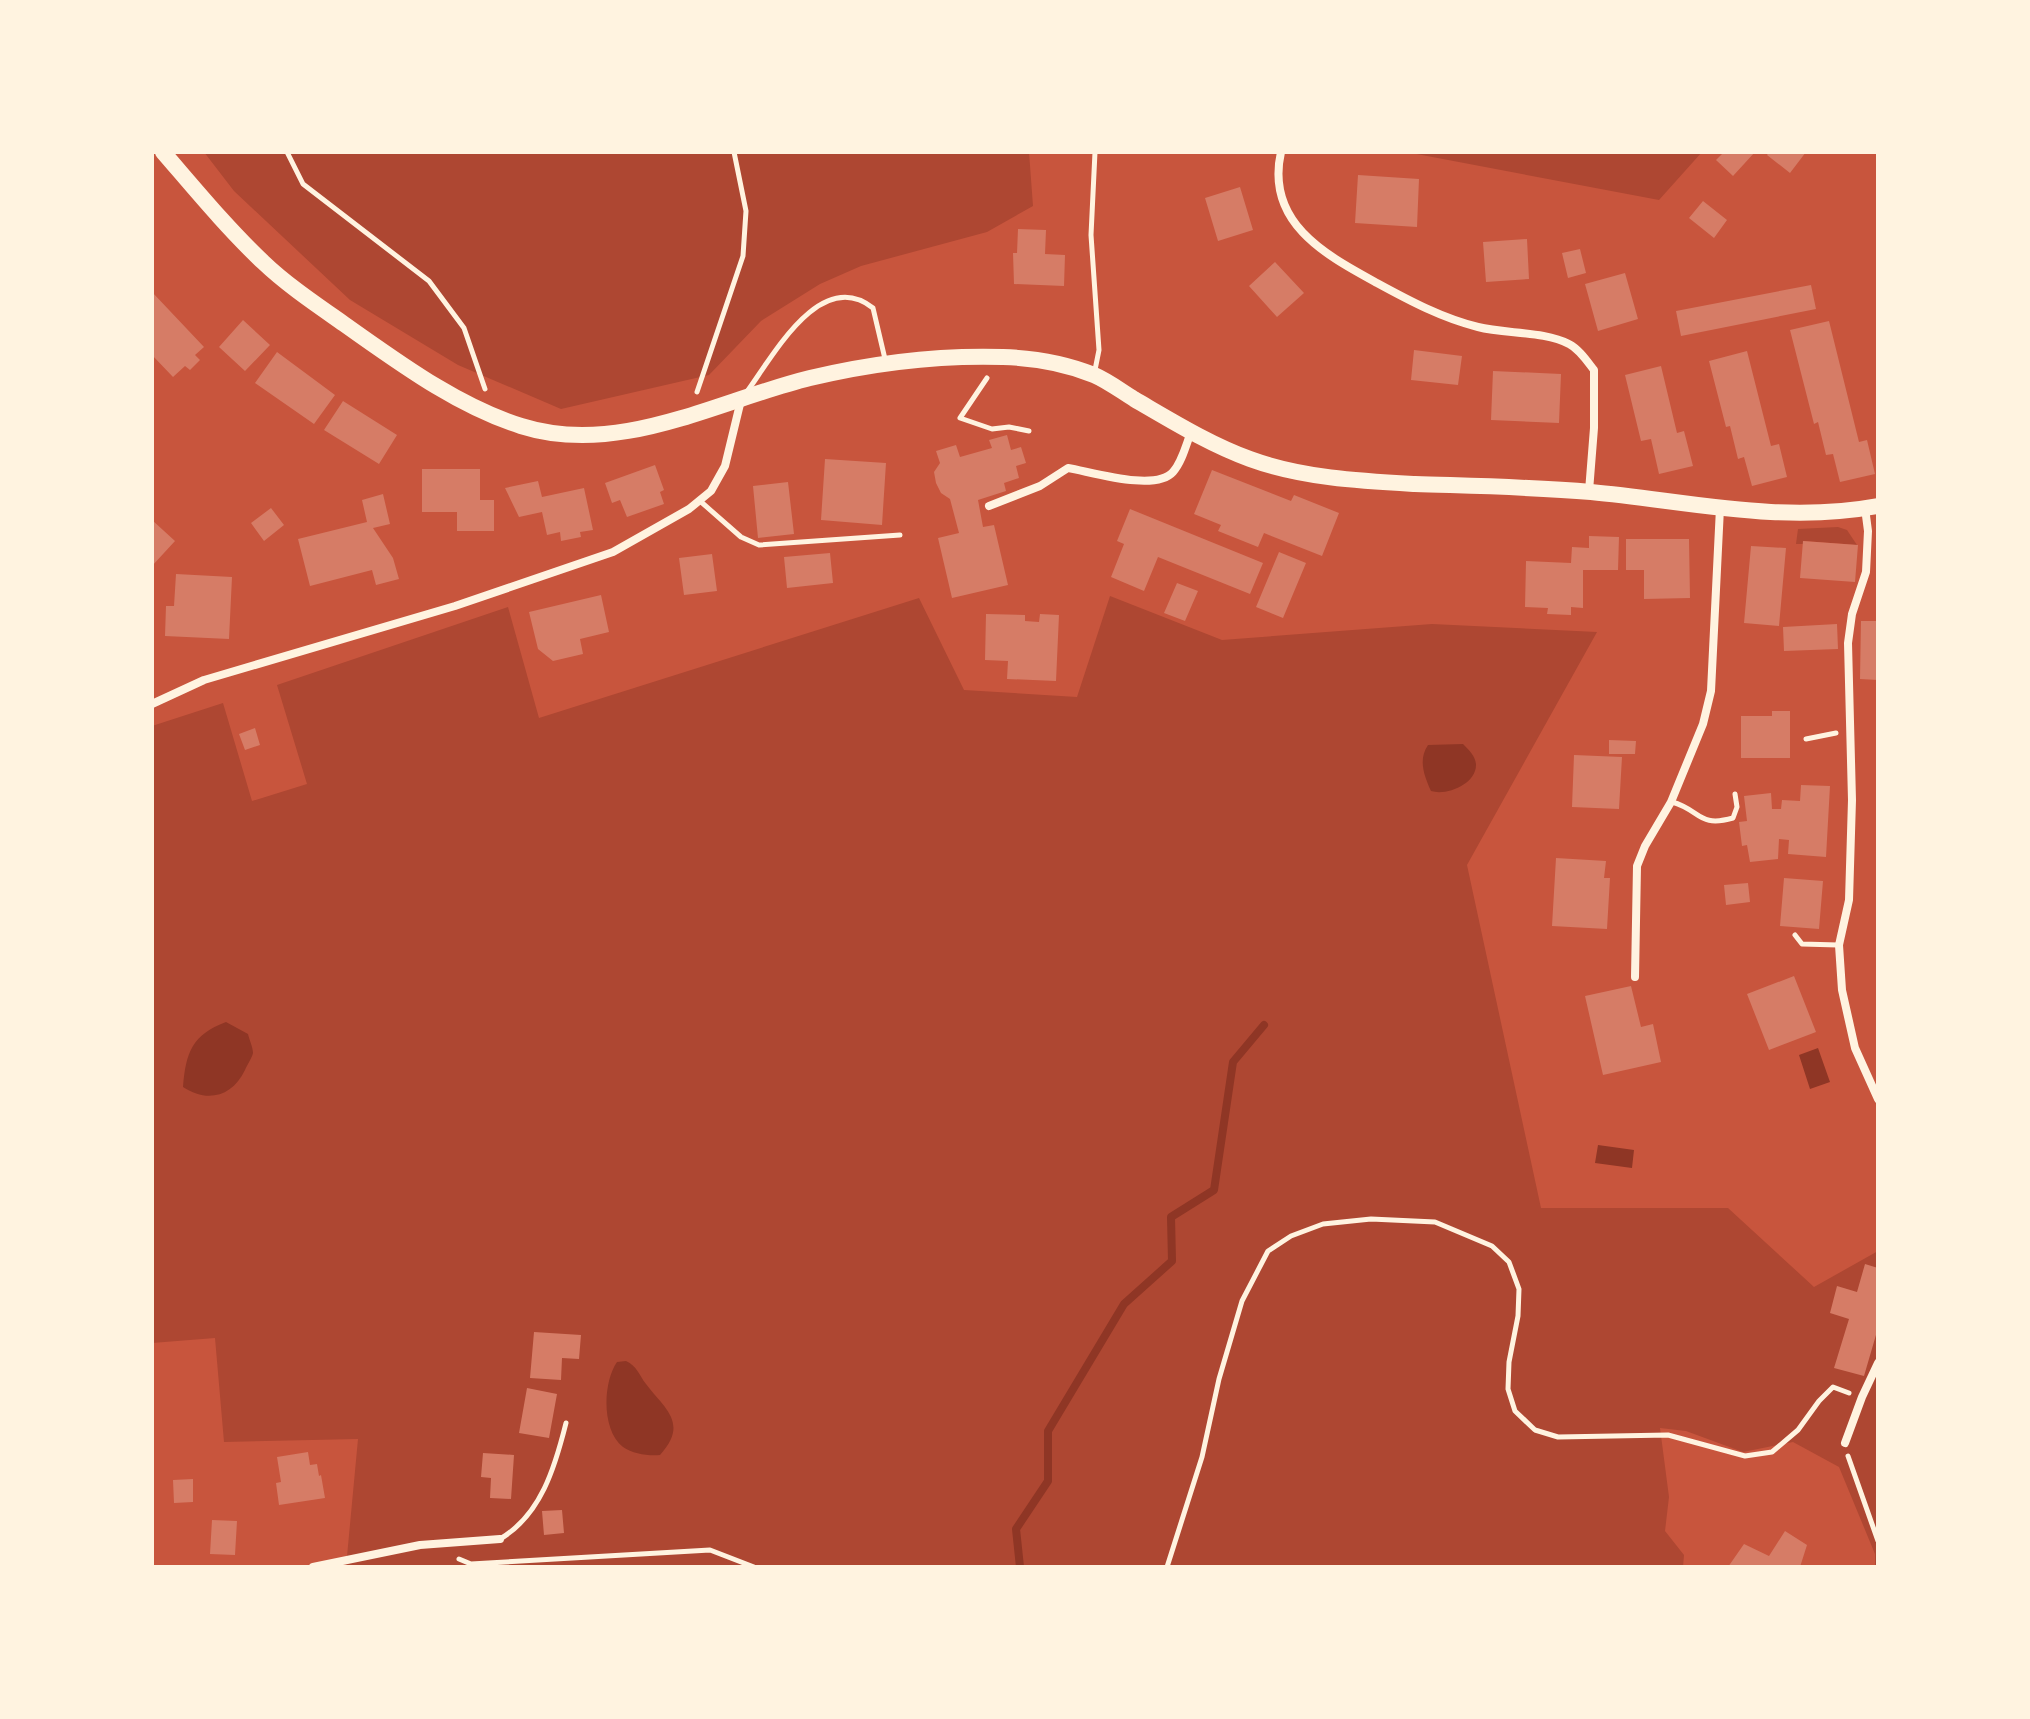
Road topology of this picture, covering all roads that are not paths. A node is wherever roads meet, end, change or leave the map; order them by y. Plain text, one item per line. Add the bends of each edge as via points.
1 (163, 152) edge
2 (1095, 152) edge
3 (1281, 152) edge
4 (886, 363) junction
5 (1094, 375) junction
6 (741, 400) junction
7 (1191, 432) junction
8 (1589, 492) junction
9 (700, 501) junction
10 (989, 506) dead end
11 (1872, 507) edge
12 (1720, 508) junction
13 (900, 535) dead end
14 (152, 704) edge
15 (1735, 794) dead end
16 (1671, 802) junction
17 (1795, 935) dead end
18 (1839, 945) junction
19 (1635, 977) dead end
20 (1878, 1099) edge
21 (1878, 1363) edge
22 (566, 1423) dead end
23 (1845, 1443) road end
24 (500, 1539) joint
25 (313, 1567) edge

1 - 6 main road via 264,264 389,355 476,407 525,427 581,436 644,428
2 - 5 lane via 1091,235 1099,350
3 - 8 street via 1281,190 1288,212 1326,255 1419,307 1477,327 1555,339 1582,355 1594,370
4 - 5 main road via 1004,357
4 - 6 main road via 806,379
4 - 6 lane via 876,315 867,303 836,298 806,314
5 - 7 main road
6 - 9 street via 725,466
7 - 8 main road via 1248,459 1290,471 1365,481
7 - 10 street via 1167,477 1145,482 1068,468 1040,486
8 - 12 main road
9 - 13 lane via 741,537 759,545
9 - 14 street via 613,552 455,606 204,680
11 - 12 main road via 1797,514
11 - 18 street via 1866,572 1848,643 1852,800 1849,900
12 - 16 street via 1711,691
15 - 16 lane via 1733,818 1716,823
16 - 19 street via 1637,866
17 - 18 lane via 1802,944
18 - 20 street via 1855,1048
21 - 23 street
22 - 24 lane via 545,1487 523,1521
24 - 25 street via 420,1545

